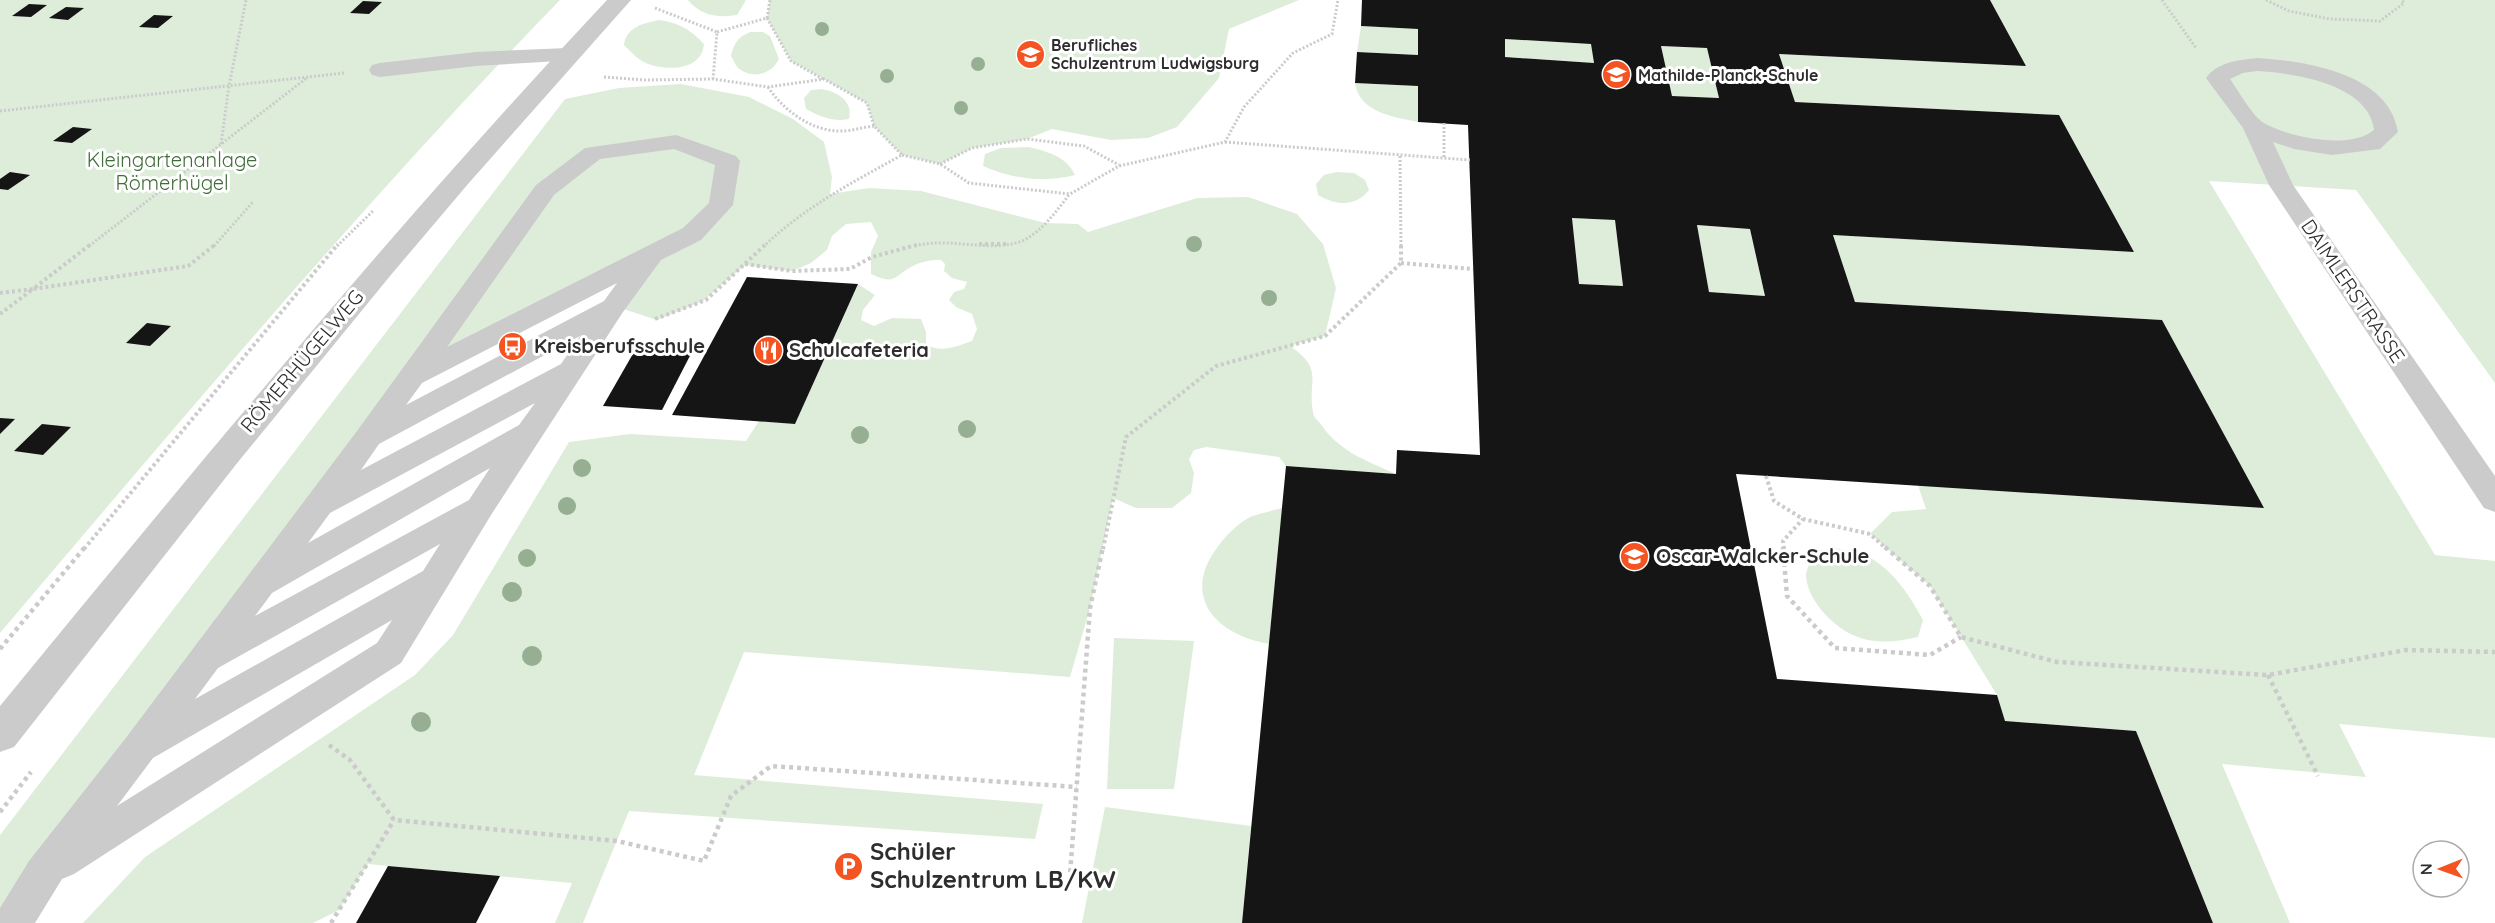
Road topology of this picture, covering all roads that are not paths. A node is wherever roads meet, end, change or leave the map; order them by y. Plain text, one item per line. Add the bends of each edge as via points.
1 (620, 0) edge
2 (568, 55) junction
3 (380, 70) road end
4 (2254, 127) junction
5 (654, 252) junction
6 (614, 306) junction
7 (572, 370) junction
8 (413, 376) junction
9 (533, 430) junction
10 (367, 439) junction
11 (2495, 500) edge
12 (480, 507) junction
13 (315, 508) junction
14 (435, 579) junction
15 (259, 586) junction
16 (203, 661) junction
17 (0, 735) edge
18 (138, 750) junction
19 (43, 874) junction
20 (13, 923) edge

1 - 2 street, RÖMERHÜGELWEG
2 - 3 lane via 476,59
2 - 17 street, RÖMERHÜGELWEG via 399,243
4 - 4 lane, DAIMLERSTRASSE via 2217,78 2226,70 2244,65 2291,66 2328,77 2376,105 2383,114 2386,132 2372,144 2332,148 2294,142
4 - 11 lane, DAIMLERSTRASSE via 2281,185
5 - 6 lane
5 - 8 lane
5 - 8 lane via 692,234 721,205 728,161 676,142 593,153 545,190
6 - 7 lane
6 - 10 lane
7 - 9 lane
7 - 13 lane
8 - 10 lane
9 - 12 lane
9 - 15 lane
10 - 13 lane
12 - 14 lane
12 - 16 lane
13 - 15 lane
14 - 18 lane
14 - 19 lane via 389,653
15 - 16 lane
16 - 18 lane
18 - 19 lane
19 - 20 lane

